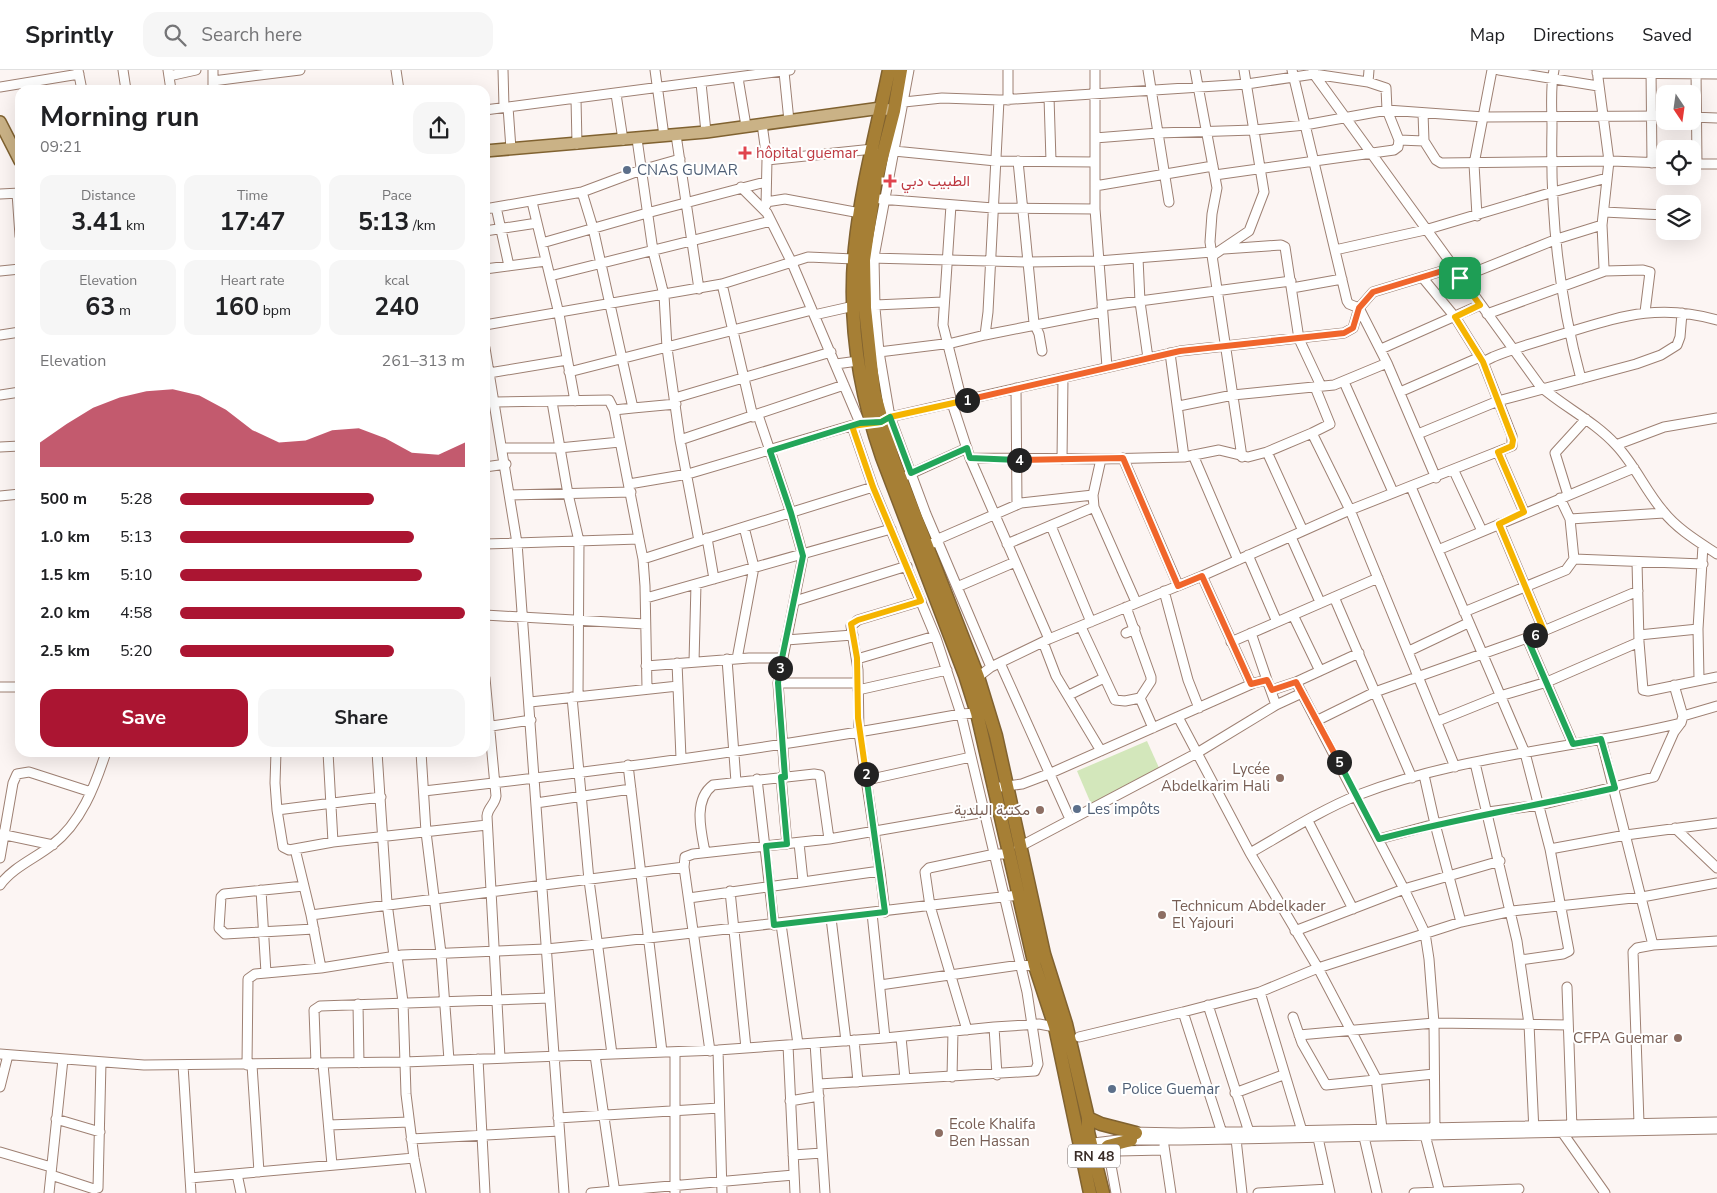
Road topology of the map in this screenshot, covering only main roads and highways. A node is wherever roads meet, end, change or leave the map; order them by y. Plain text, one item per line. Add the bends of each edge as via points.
1 (889, 70) edge
2 (901, 70) edge
3 (881, 108) junction
4 (894, 111) junction
5 (856, 113) junction
6 (0, 122) edge
7 (884, 124) junction
8 (10, 142) edge
9 (490, 151) edge
10 (864, 258) junction
11 (871, 422) junction
12 (1014, 850) junction
13 (1060, 1026) junction
14 (1088, 1118) junction
15 (1084, 1139) junction
16 (1095, 1160) junction
17 (1090, 1193) edge
18 (1103, 1193) edge

1 - 3 highway, RN 48
2 - 4 highway, RN 48
3 - 4 main road
3 - 5 main road
3 - 7 highway, RN 48
4 - 7 highway, RN 48
5 - 7 main road
5 - 9 main road via 706,132
6 - 8 main road
7 - 10 highway, RN 48 via 879,199
7 - 10 highway, RN 48 via 872,149 860,213
10 - 11 highway, RN 48
10 - 11 highway, RN 48 via 854,306 858,361
11 - 12 highway, RN 48 via 965,675 977,713 996,801
11 - 12 highway, RN 48 via 906,477 978,677 1010,798
12 - 13 highway, RN 48 via 1044,954
12 - 13 highway, RN 48 via 1019,895 1035,966
13 - 14 highway, RN 48
13 - 15 highway, RN 48
14 - 15 highway, RN 48
14 - 16 highway via 1134,1136 1108,1146
15 - 16 highway, RN 48
15 - 17 highway, RN 48
16 - 18 highway, RN 48

